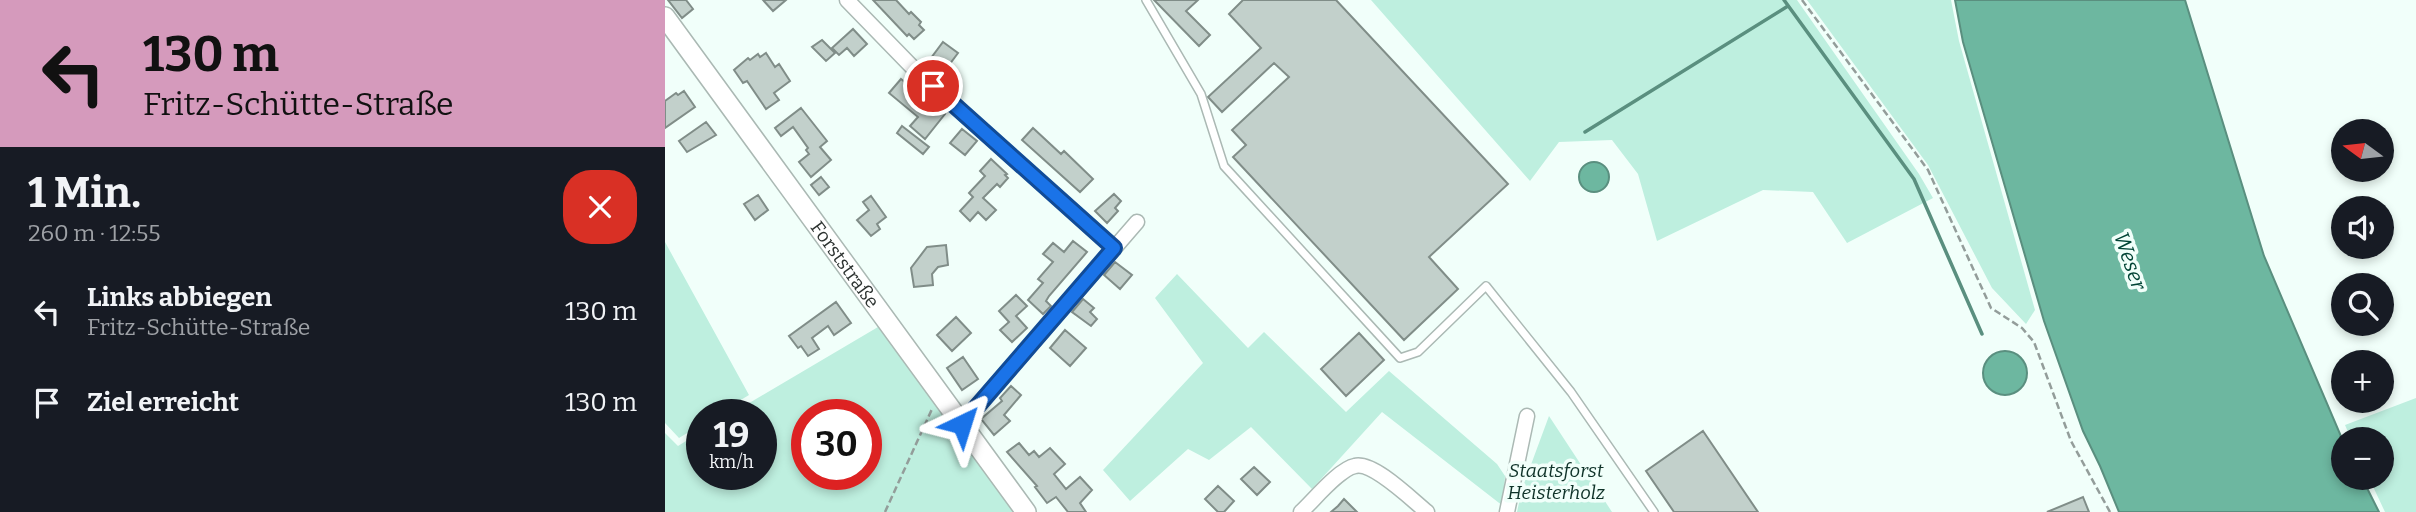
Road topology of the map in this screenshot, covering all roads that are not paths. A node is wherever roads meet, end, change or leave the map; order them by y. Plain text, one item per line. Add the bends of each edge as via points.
1 (846, 0) edge
2 (1146, 0) edge
3 (667, 23) edge
4 (1137, 222) dead end
5 (1114, 248) junction
6 (1527, 416) dead end
7 (962, 424) junction
8 (1026, 512) edge
9 (1301, 512) edge
10 (1427, 512) edge
11 (1507, 512) edge
12 (1654, 512) edge

1 - 5 street via 916,71
2 - 12 lane via 1201,94 1224,166 1400,358 1418,352 1486,286 1571,392
3 - 7 street, Forststraße
4 - 5 street
5 - 7 street
6 - 11 street
7 - 8 street, Forststraße
9 - 10 street via 1356,465 1378,473

